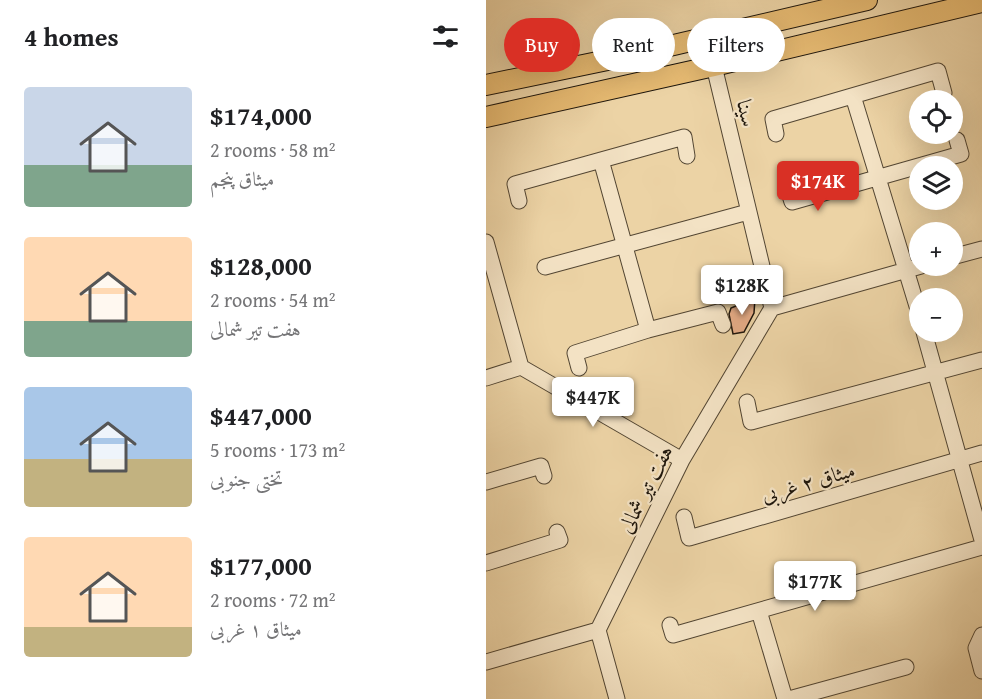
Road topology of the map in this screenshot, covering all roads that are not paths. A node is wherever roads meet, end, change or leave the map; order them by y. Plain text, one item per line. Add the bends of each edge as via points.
1 (867, 0) edge
2 (981, 6) edge
3 (785, 50) edge
4 (687, 72) edge
5 (715, 72) edge
6 (486, 85) edge
7 (943, 90) edge
8 (853, 96) junction
9 (486, 117) edge
10 (776, 134) dead end
11 (958, 144) edge
12 (687, 156) dead end
13 (602, 160) junction
14 (878, 178) junction
15 (786, 183) dead end
16 (519, 201) dead end
17 (748, 212) junction
18 (486, 242) edge
19 (625, 246) junction
20 (982, 249) edge
21 (963, 254) edge
22 (909, 256) edge
23 (545, 267) dead end
24 (909, 269) edge
25 (772, 308) junction
26 (723, 325) dead end
27 (648, 330) junction
28 (927, 342) edge
29 (982, 360) edge
30 (520, 367) junction
31 (579, 368) dead end
32 (935, 373) junction
33 (486, 378) edge
34 (747, 402) dead end
35 (982, 453) edge
36 (682, 460) junction
37 (960, 460) junction
38 (544, 476) dead end
39 (486, 482) edge
40 (684, 517) dead end
41 (557, 532) dead end
42 (982, 540) edge
43 (982, 547) edge
44 (486, 563) edge
45 (759, 610) junction
46 (670, 625) dead end
47 (598, 630) junction
48 (982, 635) edge
49 (486, 662) edge
50 (906, 667) dead end
51 (982, 670) edge
52 (617, 699) edge
53 (787, 699) edge

1 - 6 main road
2 - 3 main road
4 - 9 main road
5 - 17 street, سینا
7 - 8 street via 938,71
8 - 10 street via 772,119
8 - 14 street
11 - 14 street via 961,154
12 - 13 street via 684,137
13 - 16 street via 515,184
13 - 19 street
14 - 15 street via 792,202
14 - 22 street
17 - 19 street
17 - 25 street, سینا
18 - 30 street
19 - 23 street
19 - 27 street
20 - 21 street
24 - 25 street
25 - 36 street, هفت تیر شمالی
26 - 27 street via 718,312
27 - 31 street via 575,353
28 - 32 street
29 - 32 street
30 - 33 street
30 - 36 street
32 - 34 street via 751,422
32 - 37 street
35 - 37 street
36 - 47 street, هفت تیر شمالی
37 - 40 street, میثاق ۲ غربی via 689,538
37 - 42 street
38 - 39 street via 541,466
41 - 44 street via 560,540
43 - 45 street
45 - 46 street via 673,635
45 - 53 street
47 - 49 street
47 - 52 street
48 - 51 street via 976,648
50 - 53 street

